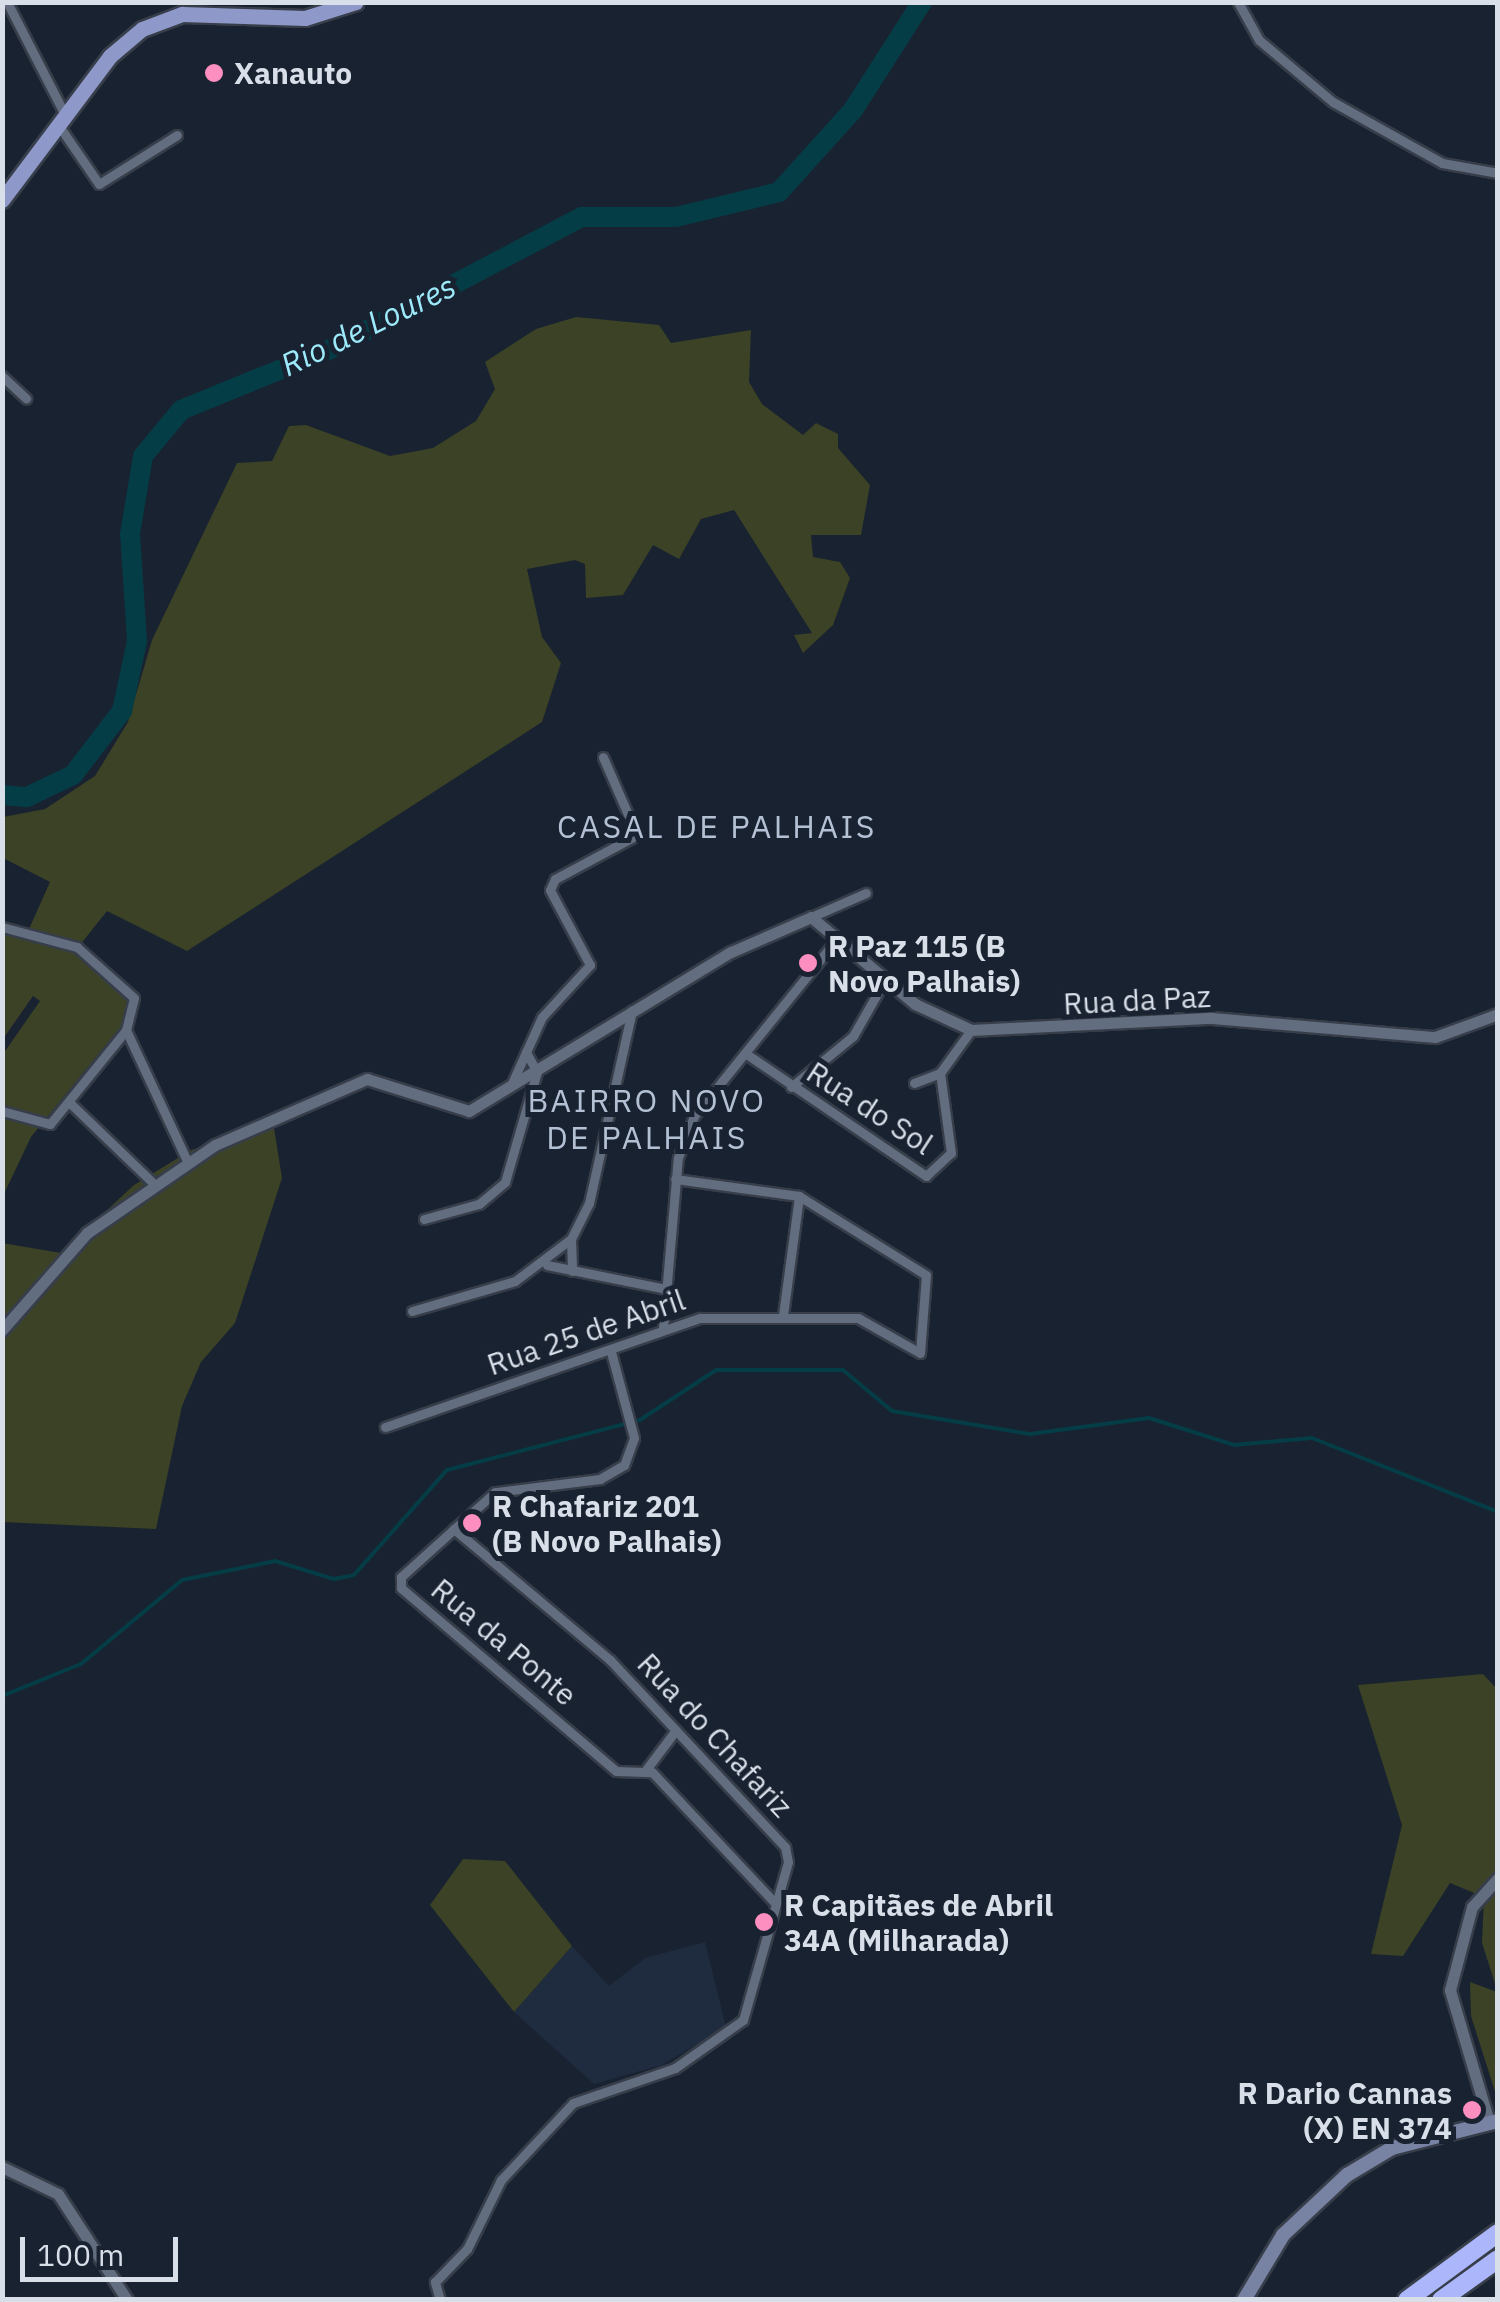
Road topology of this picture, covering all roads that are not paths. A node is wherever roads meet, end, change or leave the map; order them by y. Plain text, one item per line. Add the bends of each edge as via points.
1 (8, 2) edge
2 (356, 2) edge
3 (1238, 2) edge
4 (61, 118) junction
5 (176, 135) dead end
6 (1498, 173) edge
7 (2, 200) edge
8 (2, 376) edge
9 (26, 398) dead end
10 (604, 756) dead end
11 (866, 893) dead end
12 (811, 918) junction
13 (2, 927) edge
14 (838, 940) junction
15 (885, 980) junction
16 (632, 1011) junction
17 (1498, 1014) edge
18 (126, 1030) junction
19 (971, 1030) junction
20 (526, 1052) junction
21 (745, 1054) junction
22 (537, 1072) junction
23 (940, 1073) junction
24 (512, 1083) junction
25 (914, 1083) dead end
26 (791, 1088) junction
27 (71, 1104) junction
28 (2, 1111) edge
29 (187, 1161) junction
30 (675, 1179) junction
31 (152, 1181) junction
32 (799, 1196) junction
33 (424, 1219) dead end
34 (571, 1239) junction
35 (548, 1265) junction
36 (572, 1271) junction
37 (666, 1289) junction
38 (412, 1311) dead end
39 (783, 1314) junction
40 (662, 1328) junction
41 (2, 1330) edge
42 (611, 1352) junction
43 (385, 1426) dead end
44 (454, 1530) junction
45 (676, 1730) junction
46 (644, 1771) junction
47 (1498, 1878) edge
48 (774, 1902) junction
49 (1494, 2122) edge
50 (2, 2167) edge
51 (1498, 2233) edge
52 (1498, 2258) edge
53 (127, 2300) edge
54 (440, 2300) edge
55 (1244, 2300) edge
56 (1406, 2300) edge
57 (1441, 2300) edge

1 - 4 street
2 - 4 main road via 318,17 182,14 156,22 110,56
3 - 6 street via 1259,40 1321,95 1401,146
4 - 5 street via 99,184
4 - 7 main road
8 - 9 street
10 - 20 street via 638,835 554,879 550,890 590,965 542,1017
11 - 12 street
12 - 14 street
12 - 16 street
13 - 18 street via 77,948 134,998
14 - 15 street
14 - 21 street
15 - 19 street
15 - 26 street via 854,1036
16 - 22 street
16 - 34 street via 589,1203
17 - 19 street, Rua da Paz via 1419,1038 1212,1018
18 - 27 street
18 - 29 street
19 - 23 street
20 - 22 street
20 - 24 street
21 - 26 street, Rua do Sol
21 - 30 street via 694,1116
22 - 24 street
22 - 33 street via 504,1182 479,1204
23 - 25 street
23 - 26 street, Rua do Sol via 951,1153 926,1176
24 - 29 street via 469,1110 367,1079
27 - 28 street via 50,1124
27 - 31 street
29 - 31 street
30 - 32 street
30 - 37 street
31 - 41 street via 88,1233
32 - 39 street
32 - 39 street, Rua 25 de Abril via 930,1279 916,1354 871,1321
34 - 35 street
34 - 36 street
35 - 36 street
35 - 38 street
36 - 37 street
37 - 40 street
39 - 40 street, Rua 25 de Abril
40 - 42 street, Rua 25 de Abril
42 - 43 street, Rua 25 de Abril
42 - 44 street, Rua da Ponte via 632,1429 632,1454 612,1473 496,1492
44 - 45 street, Rua do Chafariz via 610,1660
44 - 46 street, Rua da Ponte via 400,1577 401,1588 616,1771
45 - 46 street
45 - 48 street, Rua do Chafariz via 785,1847
46 - 48 street, Rua da Ponte
47 - 49 street via 1472,1907 1450,1990
48 - 54 street, Rua do Chafariz via 735,2029 675,2068 573,2103 501,2180 466,2249 435,2282
49 - 55 main road via 1392,2148 1347,2174 1284,2235
50 - 53 street via 58,2194
51 - 56 highway
52 - 57 highway

